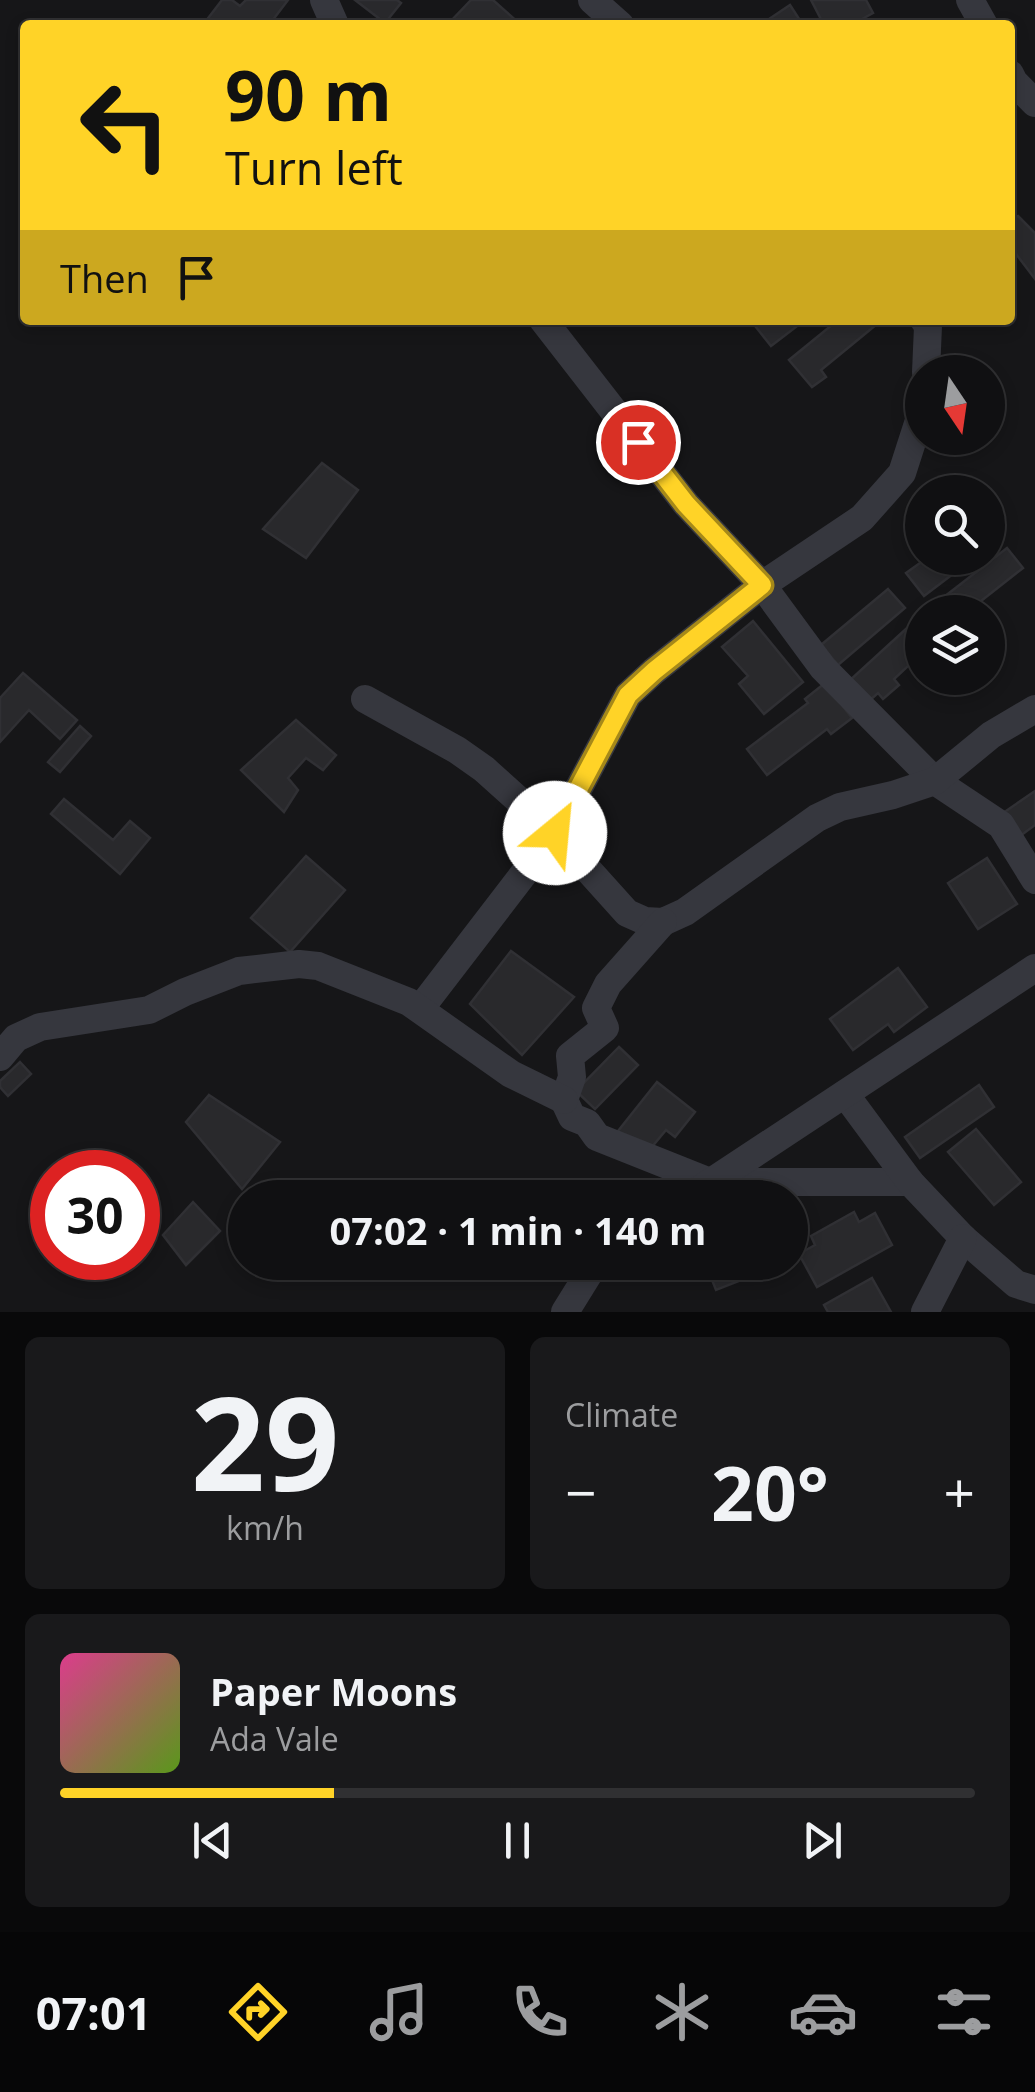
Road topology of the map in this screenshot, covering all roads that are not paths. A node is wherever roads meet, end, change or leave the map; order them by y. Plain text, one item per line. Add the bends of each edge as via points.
1 (592, 0) edge
2 (614, 20) edge
3 (1015, 83) edge
4 (1035, 103) edge
5 (547, 325) edge
6 (927, 325) edge
7 (927, 355) edge
8 (908, 455) edge
9 (762, 585) junction
10 (364, 699) dead end
11 (1035, 710) edge
12 (935, 782) junction
13 (555, 833) junction
14 (1035, 880) edge
15 (663, 922) junction
16 (1035, 968) edge
17 (420, 1009) junction
18 (0, 1056) edge
19 (845, 1094) junction
20 (564, 1100) junction
21 (680, 1180) edge
22 (714, 1180) edge
23 (910, 1182) junction
24 (808, 1186) edge
25 (962, 1238) junction
26 (585, 1280) edge
27 (1035, 1290) edge
28 (565, 1312) edge
29 (924, 1312) edge

1 - 2 street
3 - 4 street
5 - 9 street via 686,504
6 - 7 street
8 - 9 street via 902,474 862,518
9 - 12 street via 822,668
9 - 13 street via 628,695
10 - 13 street via 484,768
11 - 12 street
12 - 14 street via 1001,825
12 - 15 street via 817,818
13 - 15 street via 627,913
13 - 17 street
15 - 20 street via 608,984 596,1008 605,1028 570,1056
16 - 19 street
17 - 18 street via 299,964 238,971 148,1010 40,1027 16,1038
17 - 20 street via 511,1074
19 - 22 street
19 - 23 street
20 - 21 street via 572,1117 597,1137
23 - 24 street
23 - 25 street
25 - 27 street via 1016,1284
25 - 29 street
26 - 28 street

